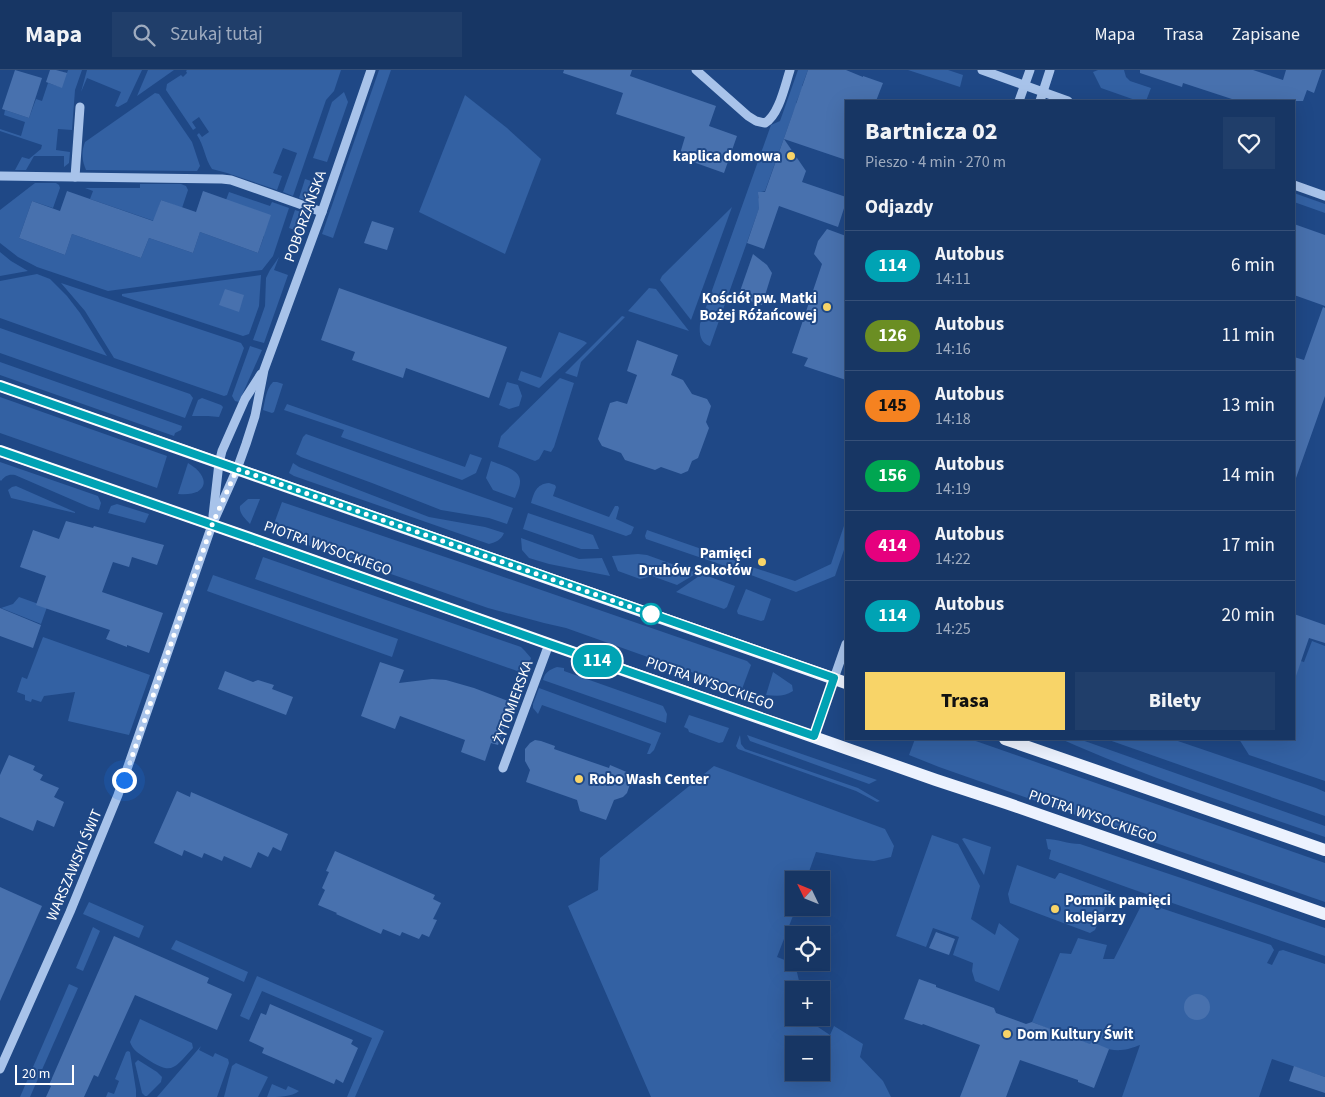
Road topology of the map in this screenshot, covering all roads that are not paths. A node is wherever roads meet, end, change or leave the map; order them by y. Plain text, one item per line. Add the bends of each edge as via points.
1 (371, 70) edge
2 (696, 70) edge
3 (790, 70) edge
4 (982, 70) edge
5 (1030, 70) edge
6 (1050, 70) edge
7 (1024, 85) junction
8 (1043, 92) junction
9 (1019, 100) edge
10 (1040, 100) edge
11 (1065, 100) edge
12 (80, 106) dead end
13 (0, 176) edge
14 (75, 177) junction
15 (1295, 185) edge
16 (1325, 196) edge
17 (322, 212) junction
18 (264, 370) junction
19 (0, 386) edge
20 (0, 451) edge
21 (219, 463) junction
22 (237, 469) junction
23 (212, 525) junction
24 (549, 644) junction
25 (845, 650) edge
26 (840, 680) edge
27 (814, 736) junction
28 (1007, 740) edge
29 (503, 768) dead end
30 (1325, 850) edge
31 (1325, 914) edge
32 (0, 1069) edge

1 - 17 street, POBORZAŃSKA
2 - 3 street via 748,116 766,124 776,112
4 - 7 street
5 - 7 street
6 - 8 street
7 - 8 street
7 - 9 street
8 - 10 street
8 - 11 street
12 - 14 street
13 - 14 street
14 - 17 street via 222,178
15 - 16 street
17 - 18 street, POBORZAŃSKA
18 - 21 street, POBORZAŃSKA via 243,405
18 - 22 street, POBORZAŃSKA via 255,416
19 - 21 main road
20 - 23 main road, PIOTRA WYSOCKIEGO
21 - 22 main road
21 - 23 street, POBORZAŃSKA
22 - 23 street, POBORZAŃSKA
22 - 26 main road
23 - 24 main road, PIOTRA WYSOCKIEGO
23 - 32 street, WARSZAWSKI ŚWIT via 118,795
24 - 27 main road, PIOTRA WYSOCKIEGO
24 - 29 street, ŻYTOMIERSKA
25 - 26 street
26 - 27 street
27 - 31 main road, PIOTRA WYSOCKIEGO
28 - 30 main road

